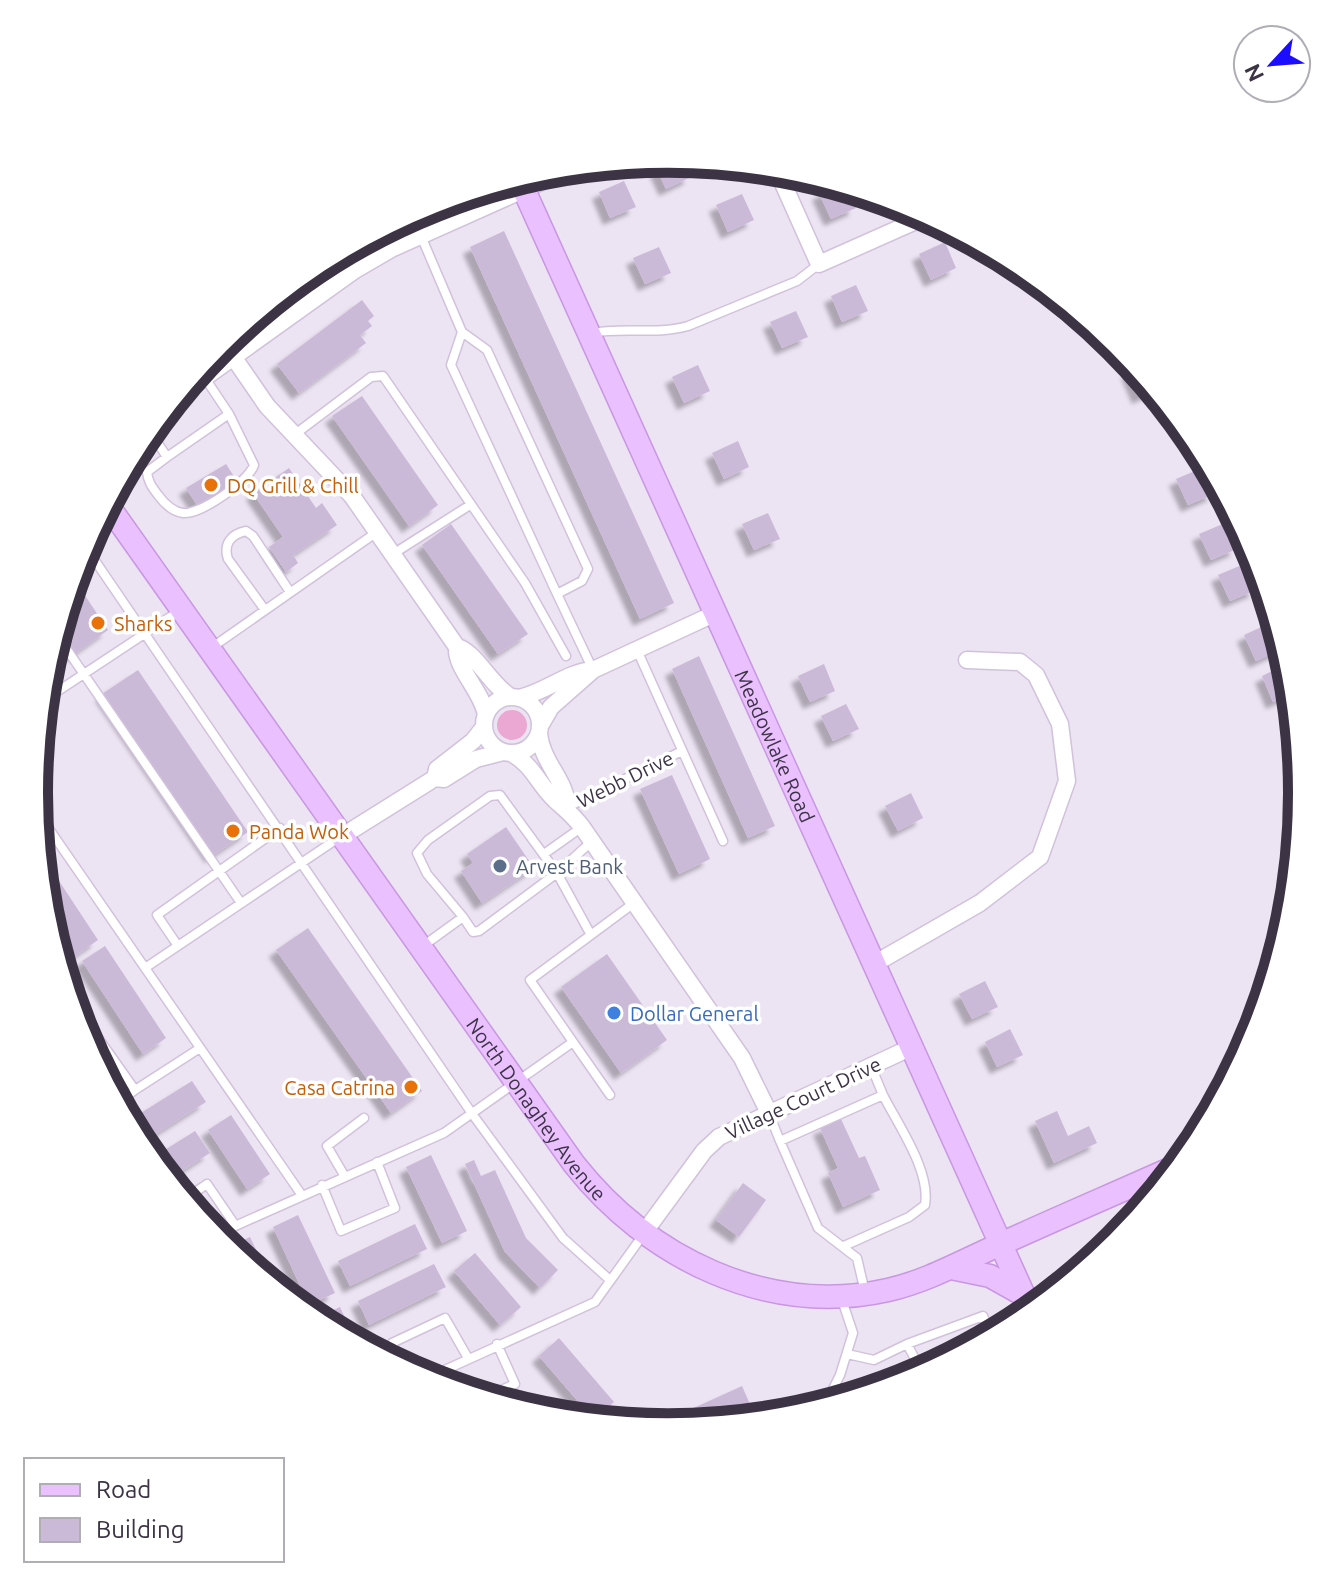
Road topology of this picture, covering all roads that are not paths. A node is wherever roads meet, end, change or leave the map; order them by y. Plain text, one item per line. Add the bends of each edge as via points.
1 (783, 184) edge
2 (525, 190) edge
3 (493, 199) edge
4 (911, 223) edge
5 (421, 235) junction
6 (385, 242) edge
7 (391, 249) junction
8 (819, 264) junction
9 (308, 289) edge
10 (315, 298) junction
11 (462, 332) junction
12 (590, 334) junction
13 (251, 335) edge
14 (232, 353) edge
15 (206, 380) edge
16 (229, 414) junction
17 (293, 435) junction
18 (157, 442) edge
19 (167, 457) junction
20 (470, 505) junction
21 (114, 514) edge
22 (377, 532) junction
23 (393, 554) junction
24 (94, 559) edge
25 (290, 592) junction
26 (557, 594) junction
27 (182, 609) junction
28 (265, 610) junction
29 (716, 613) junction
30 (146, 633) junction
31 (457, 647) junction
32 (66, 648) edge
33 (211, 649) junction
34 (637, 650) junction
35 (566, 656) dead end
36 (967, 660) dead end
37 (593, 670) junction
38 (84, 674) junction
39 (56, 692) edge
40 (515, 698) junction
41 (485, 721) junction
42 (539, 730) junction
43 (682, 751) junction
44 (507, 752) junction
45 (435, 778) junction
46 (567, 807) junction
47 (280, 828) junction
48 (49, 829) edge
49 (587, 834) junction
50 (344, 835) junction
51 (723, 841) dead end
52 (544, 854) junction
53 (303, 862) junction
54 (219, 872) junction
55 (557, 873) junction
56 (241, 903) junction
57 (634, 903) junction
58 (463, 917) junction
59 (591, 935) junction
60 (178, 946) junction
61 (422, 947) junction
62 (874, 964) junction
63 (145, 968) junction
64 (100, 1040) edge
65 (573, 1042) junction
66 (912, 1047) junction
67 (200, 1048) junction
68 (871, 1066) junction
69 (517, 1083) junction
70 (135, 1090) junction
71 (610, 1095) dead end
72 (883, 1095) junction
73 (127, 1096) edge
74 (769, 1113) junction
75 (473, 1115) junction
76 (364, 1118) dead end
77 (780, 1141) junction
78 (377, 1162) junction
79 (344, 1175) junction
80 (1156, 1175) edge
81 (322, 1185) junction
82 (194, 1193) edge
83 (301, 1194) junction
84 (235, 1225) junction
85 (228, 1229) edge
86 (643, 1234) junction
87 (1002, 1244) junction
88 (844, 1246) junction
89 (950, 1267) junction
90 (610, 1280) junction
91 (865, 1293) junction
92 (840, 1296) junction
93 (1026, 1299) edge
94 (1024, 1300) edge
95 (987, 1324) edge
96 (497, 1344) junction
97 (907, 1344) junction
98 (395, 1349) edge
99 (847, 1354) junction
100 (468, 1358) junction
101 (916, 1361) edge
102 (443, 1370) edge
103 (502, 1390) edge
104 (831, 1391) edge

1 - 8 street
2 - 12 street, Meadowlake Road
3 - 5 street
4 - 8 street
5 - 7 street
5 - 11 lane
6 - 7 lane
7 - 10 street
8 - 12 lane via 797,281 672,331 615,329
9 - 10 lane
10 - 13 street
11 - 26 lane via 451,365
11 - 26 lane via 487,350 588,569 582,581
12 - 29 street, Meadowlake Road
14 - 17 street
15 - 16 lane
16 - 19 lane
16 - 19 lane via 254,465 247,478 194,512 176,512 148,480 147,472
17 - 20 lane via 371,377 383,376
17 - 22 street via 342,485
18 - 19 lane
20 - 23 lane
20 - 35 lane via 525,583
21 - 27 street, North Donaghey Avenue
22 - 23 street
22 - 25 lane
23 - 31 street
24 - 30 lane
25 - 28 lane
25 - 28 lane via 253,536 246,531 228,540 228,559
26 - 37 lane
27 - 30 lane
27 - 33 street, North Donaghey Avenue
28 - 33 lane
29 - 34 street
29 - 62 street, Meadowlake Road
30 - 38 lane
30 - 47 lane
31 - 40 street via 466,650 490,682
31 - 41 street via 456,657 479,691
32 - 38 lane
33 - 50 street, North Donaghey Avenue
34 - 37 street
34 - 43 lane
36 - 62 street via 1020,662 1036,675 1060,724 1067,781 1040,857 980,903
37 - 40 street via 579,671 539,694
37 - 42 street via 551,707
38 - 39 lane
38 - 54 lane
40 - 41 street via 495,702
40 - 42 street via 535,708
41 - 44 street via 490,742
41 - 45 street via 473,741 437,769
42 - 44 street via 530,747
42 - 46 street via 545,761 567,794
43 - 46 lane, Webb Drive
43 - 51 lane
44 - 45 street
44 - 46 street via 528,763 555,800
45 - 50 street
46 - 49 street
47 - 53 lane
47 - 54 lane
48 - 63 lane
49 - 52 lane
49 - 55 lane
49 - 57 street
50 - 53 lane
50 - 61 street, North Donaghey Avenue
52 - 55 lane
52 - 58 lane via 500,795 490,796 428,840 417,853 427,874
53 - 56 lane
53 - 75 lane
54 - 56 lane
54 - 60 lane via 157,915
55 - 58 lane via 479,931 473,932
55 - 59 lane
56 - 60 lane
57 - 59 lane
57 - 74 street via 742,1058
58 - 61 lane
59 - 65 lane via 530,980
60 - 63 lane
61 - 69 street, North Donaghey Avenue
62 - 66 street, Meadowlake Road
63 - 67 lane
64 - 70 lane
65 - 69 lane
65 - 71 lane
66 - 68 street, Village Court Drive
66 - 87 street, Meadowlake Road
67 - 70 lane
67 - 83 lane
68 - 72 lane
68 - 74 street, Village Court Drive
69 - 75 lane
69 - 86 street, North Donaghey Avenue via 596,1192
70 - 73 lane
72 - 77 lane
72 - 88 lane via 917,1164 927,1193 925,1205
74 - 77 lane
74 - 86 street, Village Court Drive via 719,1137 704,1151
75 - 78 lane
75 - 90 lane via 563,1238
76 - 79 lane via 327,1146
77 - 88 lane via 818,1228
78 - 79 lane
78 - 81 lane via 395,1208 341,1231
79 - 81 lane
80 - 87 street, North Donaghey Avenue
81 - 83 lane
82 - 84 lane via 207,1184
83 - 84 lane
84 - 85 lane
86 - 90 lane
86 - 92 street, North Donaghey Avenue via 718,1276 800,1295
87 - 89 street, North Donaghey Avenue
87 - 93 street, Meadowlake Road
88 - 91 lane via 857,1258
89 - 91 street, North Donaghey Avenue via 889,1290
89 - 94 street via 990,1276
90 - 96 lane via 595,1302
91 - 92 street, North Donaghey Avenue
92 - 99 lane via 853,1333
95 - 97 lane via 983,1316
96 - 100 lane
96 - 103 lane via 515,1384
97 - 99 lane via 874,1360
97 - 101 lane
98 - 100 lane via 392,1343 445,1318
99 - 104 lane
100 - 102 lane

